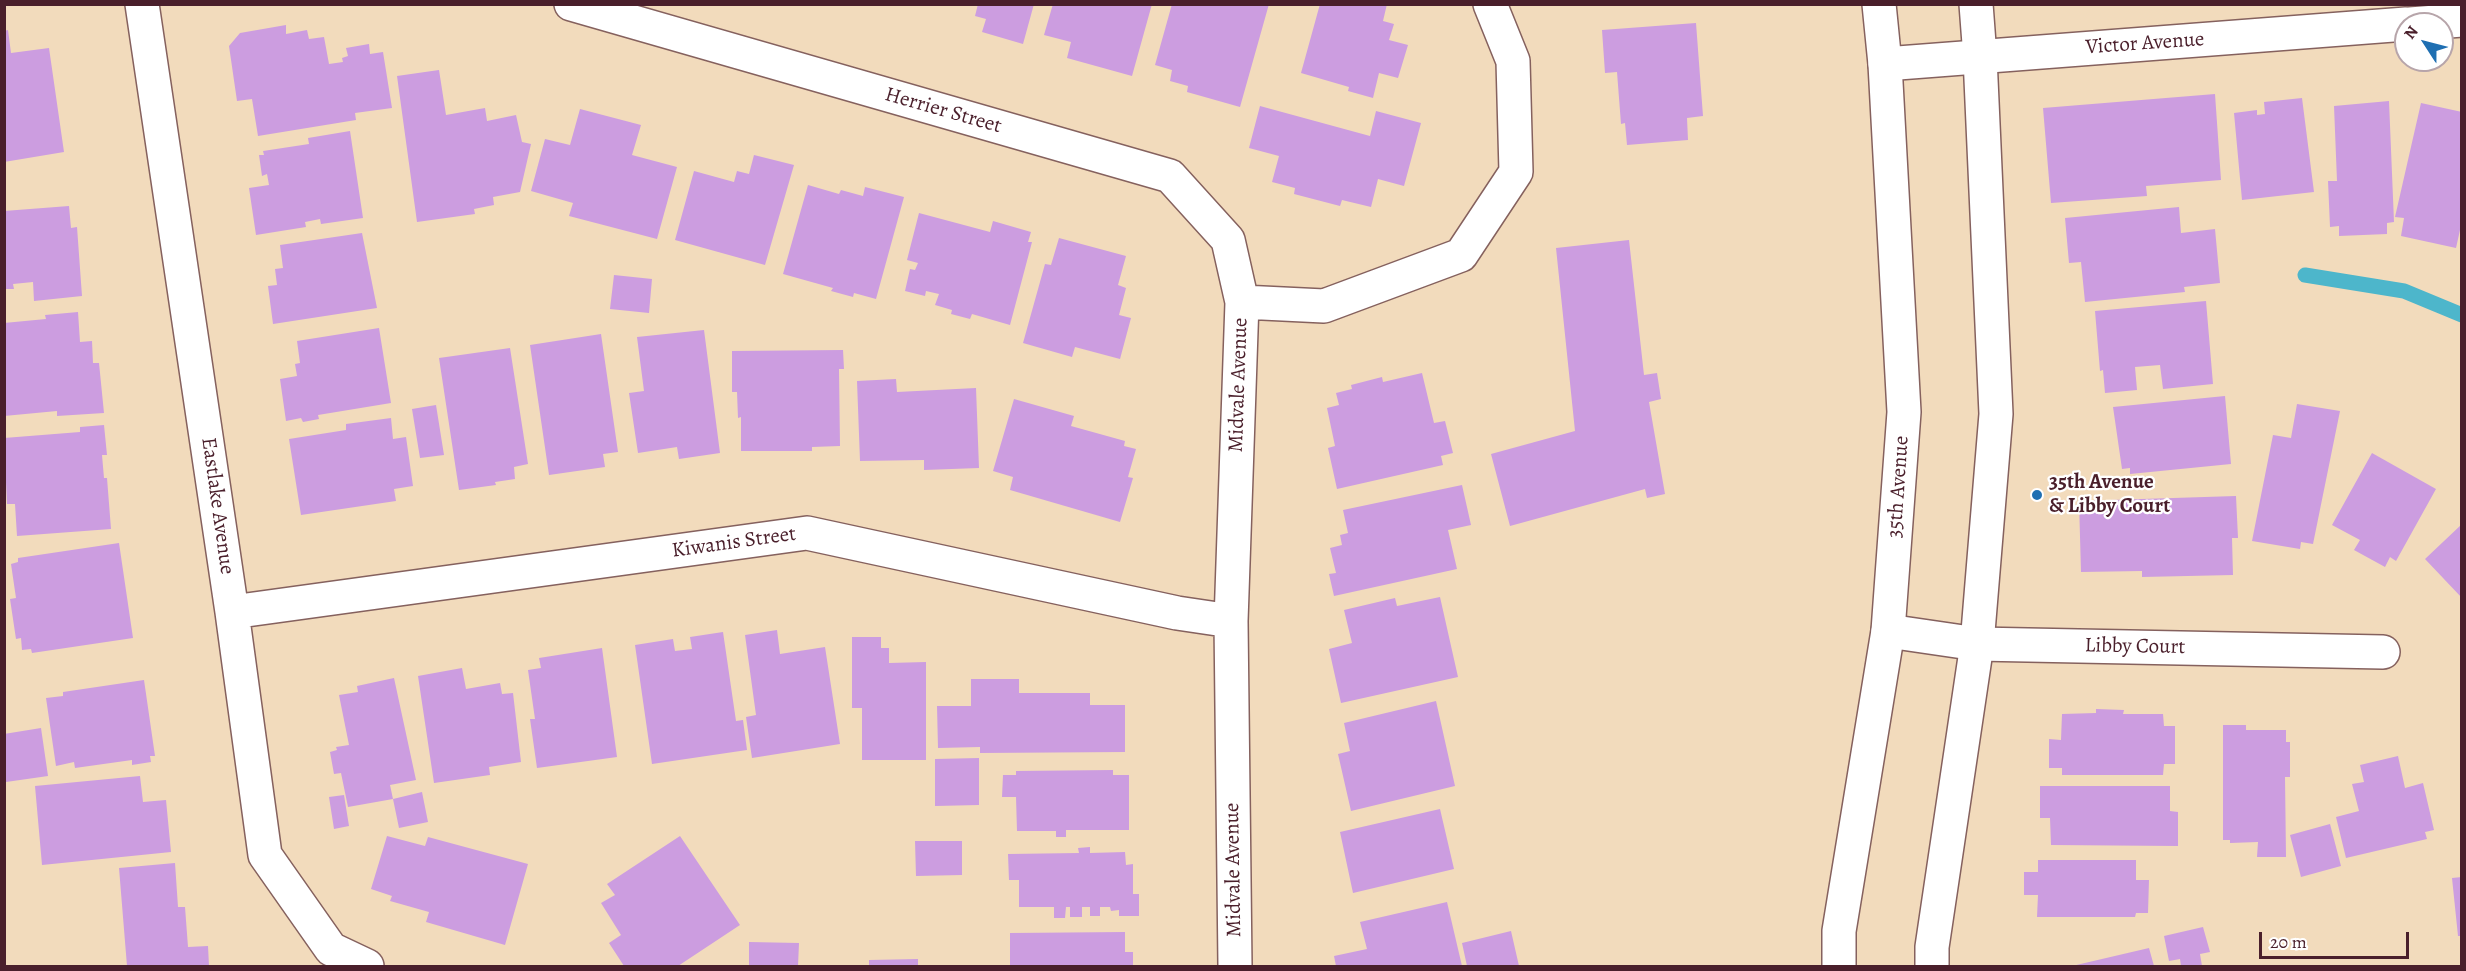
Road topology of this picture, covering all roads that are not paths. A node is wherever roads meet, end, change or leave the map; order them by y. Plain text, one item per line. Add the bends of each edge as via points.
1 (142, 4) edge
2 (571, 4) edge
3 (1490, 4) edge
4 (1880, 4) edge
5 (1976, 4) edge
6 (2394, 25) edge
7 (1980, 57) junction
8 (1885, 64) junction
9 (1242, 302) junction
10 (232, 612) junction
11 (1231, 621) junction
12 (1888, 632) junction
13 (1977, 644) junction
14 (2383, 652) dead end
15 (367, 966) edge
16 (1235, 966) edge
17 (1839, 966) edge
18 (1932, 966) edge

1 - 10 street, Eastlake Avenue
2 - 9 street, Herrier Street via 1170,176 1228,240
3 - 9 street, Midvale Avenue via 1513,61 1516,172 1461,255 1324,306
4 - 8 street, 35th Avenue
5 - 7 street
6 - 7 street, Victor Avenue
7 - 8 street, Victor Avenue
7 - 13 street via 1996,414
8 - 12 street, 35th Avenue via 1904,412
9 - 11 street, Midvale Avenue
10 - 11 street, Kiwanis Street via 807,533 1166,611
10 - 15 street, Eastlake Avenue via 265,855 331,949
11 - 16 street, Midvale Avenue
12 - 13 street, Libby Court
12 - 17 street, 35th Avenue via 1839,931
13 - 14 street, Libby Court
13 - 18 street

